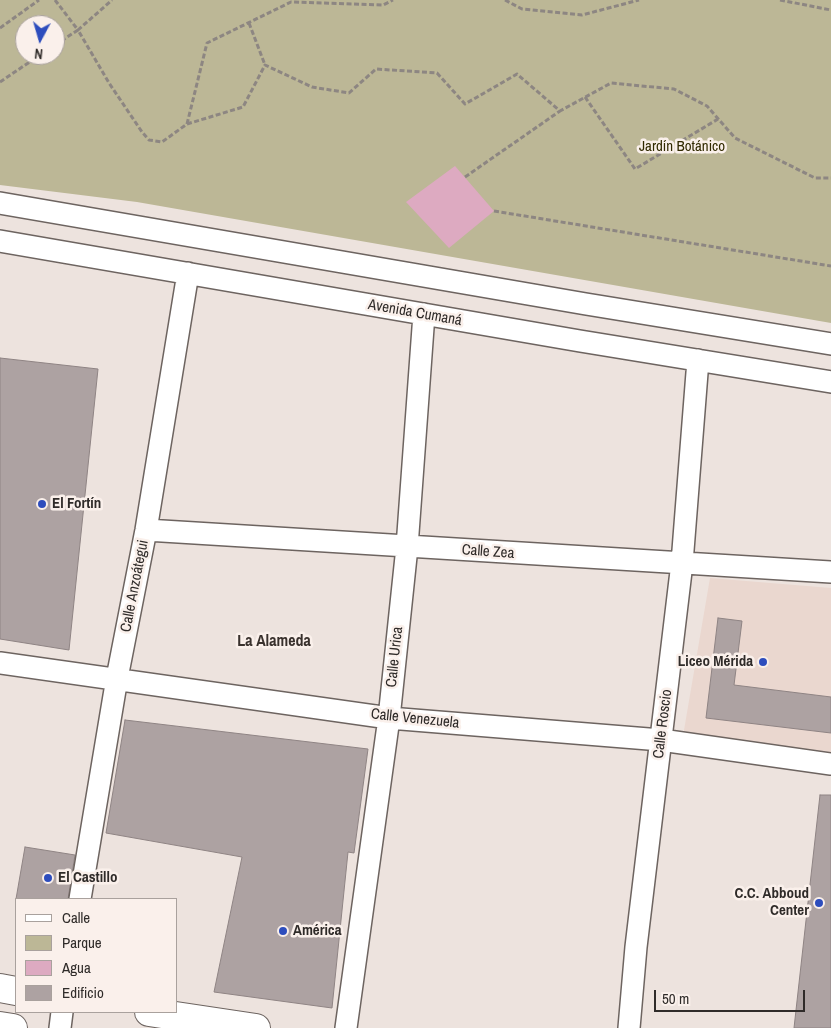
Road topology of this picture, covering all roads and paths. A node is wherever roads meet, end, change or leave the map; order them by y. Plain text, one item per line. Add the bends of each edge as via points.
1 (38, 0) edge
2 (55, 0) edge
3 (112, 0) edge
4 (393, 0) edge
5 (505, 0) edge
6 (639, 0) edge
7 (780, 0) edge
8 (831, 10) edge
9 (249, 23) junction
10 (0, 28) edge
11 (78, 30) junction
12 (65, 38) edge
13 (25, 65) edge
14 (265, 65) junction
15 (0, 82) edge
16 (585, 97) junction
17 (560, 111) junction
18 (718, 119) junction
19 (186, 124) junction
20 (465, 177) dead end
21 (831, 178) edge
22 (0, 203) edge
23 (494, 211) dead end
24 (0, 241) edge
25 (831, 266) edge
26 (188, 273) junction
27 (424, 314) junction
28 (831, 344) edge
29 (698, 360) junction
30 (831, 382) edge
31 (146, 530) junction
32 (407, 547) junction
33 (682, 564) junction
34 (831, 572) edge
35 (0, 663) edge
36 (117, 678) junction
37 (389, 718) junction
38 (661, 740) junction
39 (831, 764) edge
40 (80, 898) edge
41 (0, 988) edge
42 (15, 991) edge
43 (62, 1013) edge
44 (156, 1013) edge
45 (0, 1026) edge
46 (13, 1028) edge
47 (60, 1028) edge
48 (256, 1028) edge
49 (346, 1028) edge
50 (629, 1028) edge

1 - 10 path
2 - 11 path
3 - 11 path
4 - 9 path via 383,5 291,2
5 - 6 path via 522,9 582,15
7 - 8 path
9 - 14 path
9 - 19 path via 207,43
11 - 12 path
11 - 19 path via 109,83 150,140 162,142
13 - 15 path
14 - 17 path via 312,87 349,93 376,69 437,73 465,104 517,74
14 - 19 path via 243,107
16 - 17 path
16 - 18 path via 611,83 674,89 706,106
16 - 18 path via 635,169
17 - 20 path
18 - 21 path via 735,138 815,178
22 - 28 street
23 - 25 path
24 - 26 street, Avenida Cumaná
26 - 27 street, Avenida Cumaná
26 - 31 street, Calle Anzoátegui
27 - 29 street, Avenida Cumaná
27 - 32 street, Calle Urica
29 - 30 street, Avenida Cumaná
29 - 33 street, Calle Roscio
31 - 32 street, Calle Zea
31 - 36 street, Calle Anzoátegui
32 - 33 street, Calle Zea
32 - 37 street, Calle Urica
33 - 34 street, Calle Zea
33 - 38 street, Calle Roscio
35 - 36 street, Calle Venezuela
36 - 37 street, Calle Venezuela
36 - 40 street, Calle Anzoátegui
37 - 38 street, Calle Venezuela
37 - 49 street, Calle Urica
38 - 39 street, Calle Venezuela
38 - 50 street, Calle Roscio
41 - 42 street
43 - 47 street
44 - 48 street
45 - 46 street

